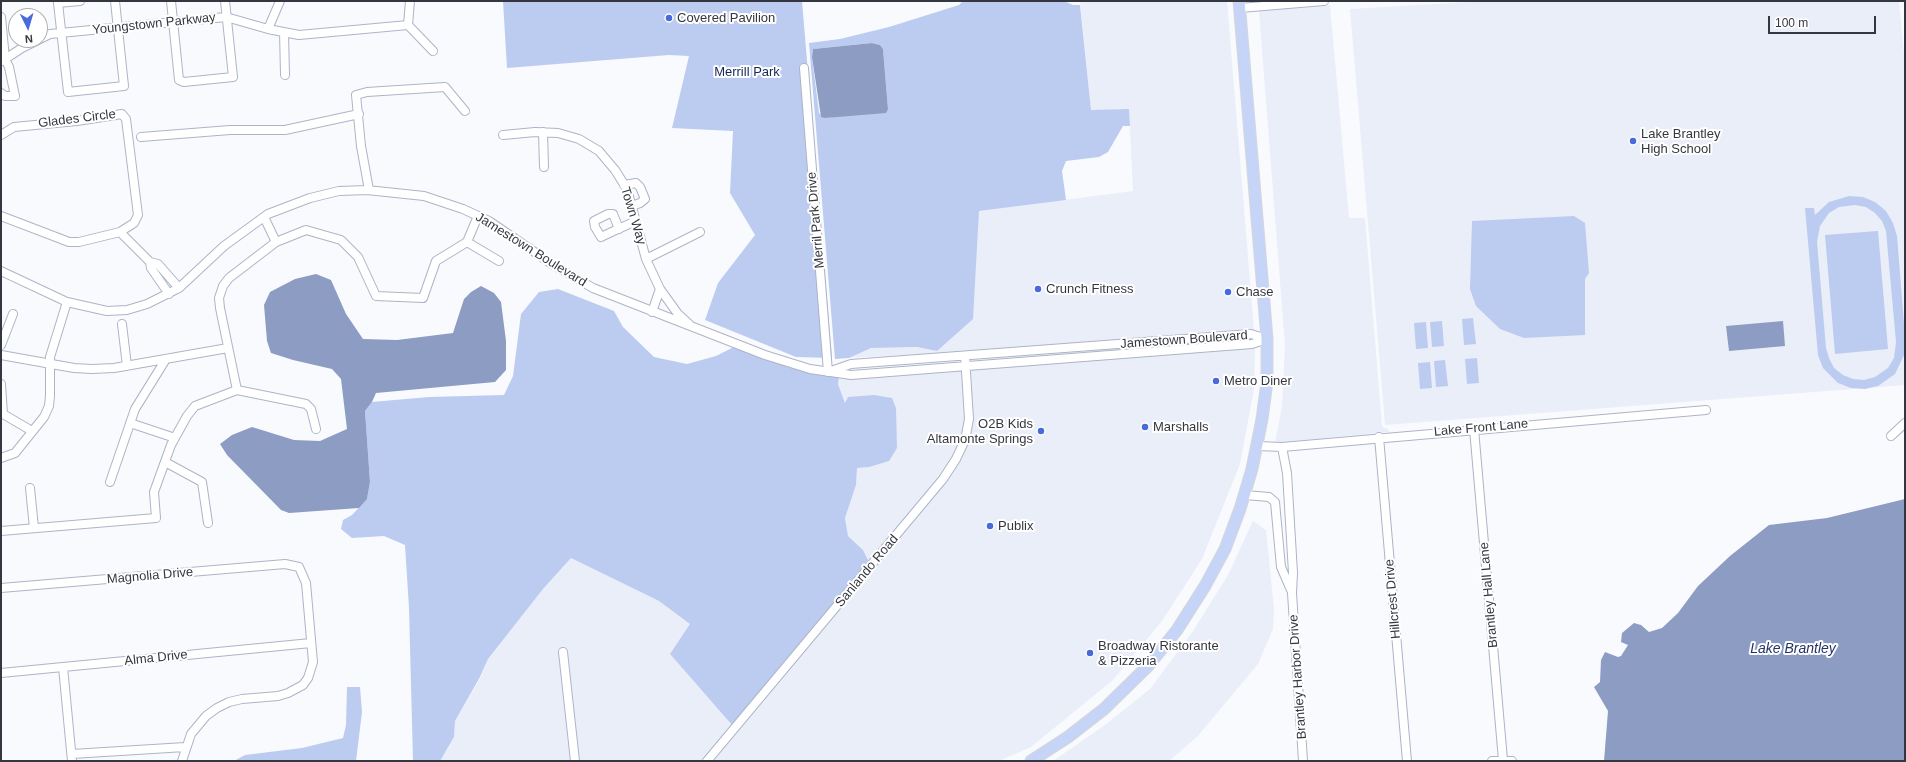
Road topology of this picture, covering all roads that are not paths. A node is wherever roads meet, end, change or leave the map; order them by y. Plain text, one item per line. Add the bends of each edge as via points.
1 (80, 1) edge
2 (115, 1) edge
3 (171, 1) edge
4 (225, 1) edge
5 (280, 1) edge
6 (410, 1) edge
7 (1324, 1) edge
8 (1240, 4) edge
9 (1, 17) edge
10 (226, 17) junction
11 (173, 22) junction
12 (408, 25) junction
13 (118, 27) junction
14 (268, 29) junction
15 (284, 32) junction
16 (62, 33) junction
17 (48, 35) edge
18 (22, 48) edge
19 (433, 52) dead end
20 (3, 60) edge
21 (804, 68) dead end
22 (285, 75) dead end
23 (1, 93) edge
24 (465, 111) dead end
25 (359, 114) junction
26 (543, 132) junction
27 (1, 135) edge
28 (503, 135) dead end
29 (141, 136) dead end
30 (544, 166) dead end
31 (624, 185) junction
32 (369, 190) junction
33 (632, 206) junction
34 (1, 216) edge
35 (478, 216) junction
36 (264, 217) junction
37 (636, 221) junction
38 (619, 229) junction
39 (120, 232) junction
40 (700, 232) dead end
41 (276, 242) junction
42 (466, 242) junction
43 (646, 259) junction
44 (499, 260) dead end
45 (150, 262) junction
46 (1, 271) edge
47 (179, 288) junction
48 (660, 289) junction
49 (169, 294) junction
50 (67, 302) junction
51 (652, 312) junction
52 (13, 314) dead end
53 (122, 324) dead end
54 (691, 326) junction
55 (1267, 339) junction
56 (2, 340) edge
57 (228, 348) junction
58 (1, 355) edge
59 (966, 356) junction
60 (166, 359) junction
61 (49, 364) junction
62 (127, 366) junction
63 (966, 366) junction
64 (828, 372) junction
65 (1, 384) edge
66 (237, 390) junction
67 (1706, 410) dead end
68 (2, 415) edge
69 (130, 423) junction
70 (1905, 423) edge
71 (316, 429) dead end
72 (1474, 429) junction
73 (32, 431) junction
74 (1891, 436) dead end
75 (1379, 437) junction
76 (175, 438) junction
77 (1257, 446) junction
78 (1282, 447) junction
79 (1, 458) edge
80 (165, 462) junction
81 (110, 482) dead end
82 (30, 488) dead end
83 (1245, 495) junction
84 (208, 524) dead end
85 (34, 528) junction
86 (1, 531) edge
87 (1, 588) edge
88 (1292, 592) junction
89 (311, 643) junction
90 (563, 652) dead end
91 (63, 667) junction
92 (1, 673) edge
93 (185, 747) junction
94 (72, 758) edge
95 (1503, 760) edge
96 (182, 761) edge
97 (575, 761) edge
98 (707, 761) edge
99 (1031, 761) edge
100 (1304, 761) edge
101 (1407, 761) edge
102 (1492, 761) edge
103 (1512, 761) edge

1 - 16 street via 58,3
2 - 13 street
3 - 11 street
4 - 10 street
5 - 14 street
6 - 12 street
7 - 8 street
8 - 55 main road
9 - 20 street
10 - 11 street, Youngstown Parkway
10 - 11 street via 233,77 184,82 179,80
10 - 14 street, Youngstown Parkway
11 - 13 street, Youngstown Parkway
12 - 15 street, Youngstown Parkway via 298,35
12 - 19 street
13 - 16 street, Youngstown Parkway
13 - 16 street via 124,86 68,92
14 - 15 street, Youngstown Parkway
15 - 22 street
16 - 17 street, Youngstown Parkway
18 - 20 street, Youngstown Parkway
20 - 23 street via 9,67 15,96 4,96
21 - 64 street, Merril Park Drive
24 - 25 street via 445,87 439,86 356,95
25 - 29 street via 285,130 230,130
25 - 32 street via 361,146
26 - 28 street, Town Way
26 - 30 street
26 - 31 street, Town Way via 579,139 599,151
27 - 39 street, Glades Circle via 14,127 77,122 122,114 126,120 138,215 134,223
31 - 33 street, Town Way
31 - 33 street via 638,184 643,193 644,202
32 - 35 street, Jamestown Boulevard via 424,196
32 - 36 street, Jamestown Boulevard via 339,191 310,198
33 - 37 street, Town Way
34 - 39 street, Glades Circle via 68,242 97,239
35 - 42 street
35 - 51 street, Jamestown Boulevard via 593,288
36 - 41 street
36 - 47 street, Jamestown Boulevard via 224,246
37 - 38 street
37 - 43 street, Town Way
38 - 38 street via 601,236 594,221 608,214 615,216
39 - 45 street
40 - 43 street
41 - 42 street via 306,230 341,240 358,257 376,296 423,298 436,262
41 - 57 street via 223,286 219,298
42 - 44 street
43 - 48 street, Town Way
45 - 47 street via 158,264
45 - 49 street via 151,268
46 - 50 street, Jamestown Boulevard
47 - 49 street, Jamestown Boulevard
48 - 51 street
48 - 54 street, Town Way via 678,314
49 - 50 street, Jamestown Boulevard via 127,310 107,311
50 - 61 street
51 - 54 street, Jamestown Boulevard
52 - 56 street
53 - 62 street
54 - 64 street, Jamestown Boulevard via 771,357
55 - 59 street, Jamestown Boulevard via 1251,334
55 - 63 street, Jamestown Boulevard via 1252,344
55 - 77 main road via 1267,382
57 - 60 street
57 - 66 street
58 - 61 street
59 - 63 street, Sanlando Road
59 - 64 street, Jamestown Boulevard via 851,364
60 - 62 street
60 - 69 street via 135,409
61 - 62 street via 92,369
61 - 73 street via 49,406 44,417
63 - 64 street, Jamestown Boulevard via 852,375
63 - 98 street, Sanlando Road via 968,424 959,453 943,479
65 - 68 street
66 - 71 street via 306,404 311,409
66 - 76 street via 195,406
67 - 72 street, Lake Front Lane
68 - 73 street
69 - 76 street
69 - 81 street
70 - 74 street
72 - 75 street, Lake Front Lane
72 - 95 street, Brantley Hall Lane
73 - 79 street via 15,453
75 - 78 street, Lake Front Lane
75 - 101 street, Hillcrest Drive
76 - 80 street
77 - 78 street, Lake Front Lane
77 - 83 main road
78 - 88 street, Brantley Harbor Drive via 1287,473
80 - 84 street via 202,482
80 - 85 street via 154,492 156,518
82 - 85 street
83 - 88 street, Brantley Harbor Drive via 1269,497 1275,502 1281,567
83 - 99 main road via 1216,567 1168,642 1138,677 1104,709
85 - 86 street
87 - 89 street, Magnolia Drive via 285,564 299,567 306,583
88 - 100 street, Brantley Harbor Drive
89 - 91 street, Alma Drive
89 - 93 street via 313,662 303,685 278,696 242,698 217,708 197,726
90 - 97 street
91 - 92 street, Alma Drive
91 - 94 street
93 - 94 street
93 - 96 street
95 - 102 street
95 - 103 street

